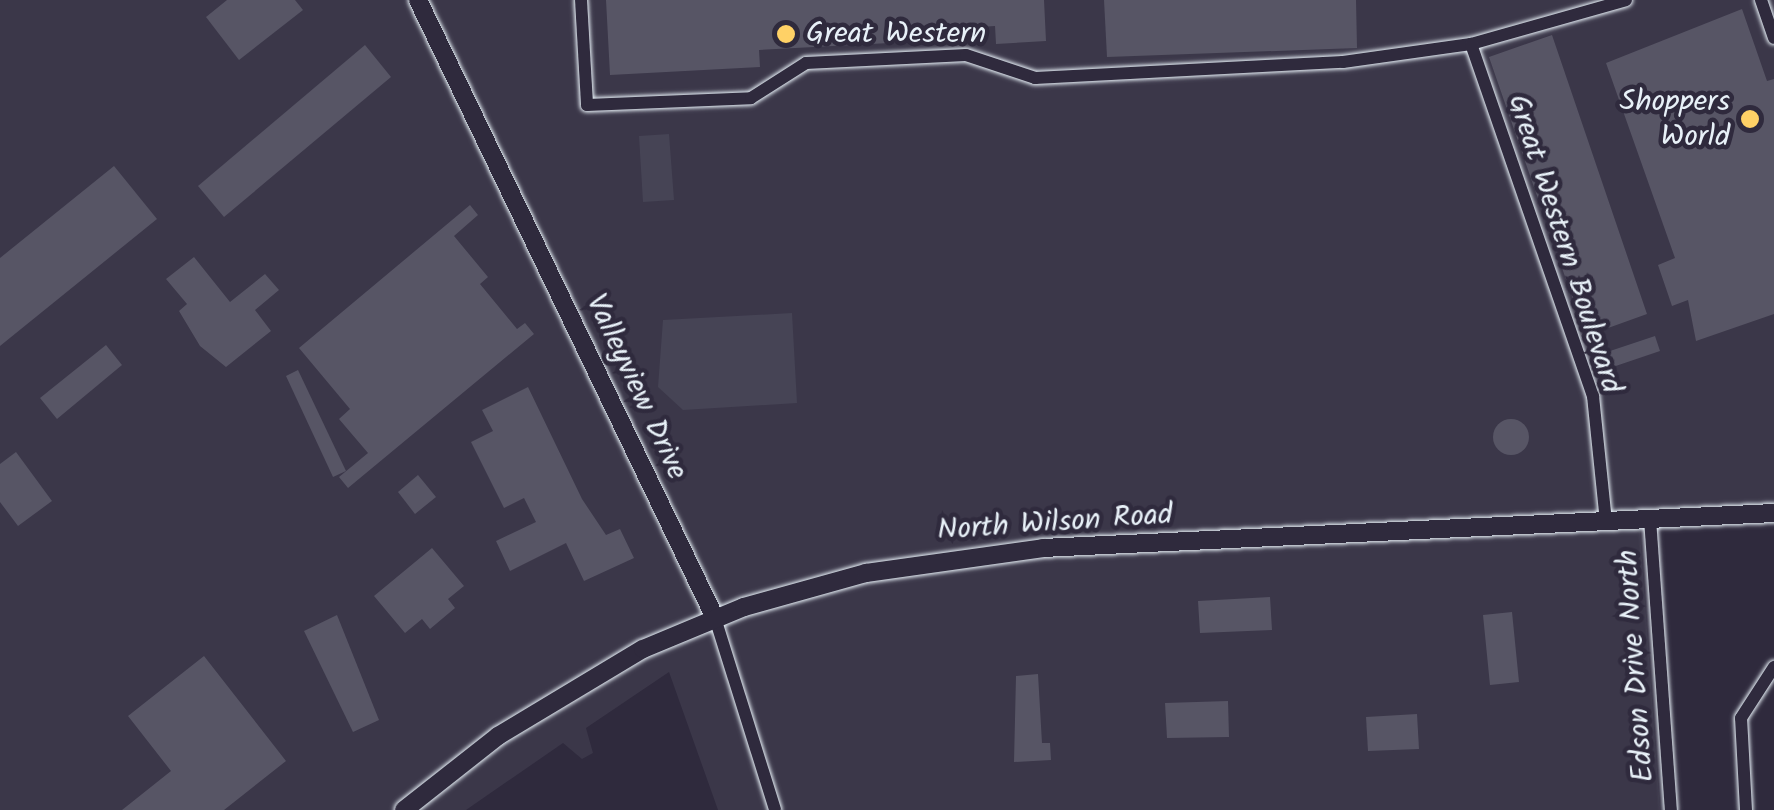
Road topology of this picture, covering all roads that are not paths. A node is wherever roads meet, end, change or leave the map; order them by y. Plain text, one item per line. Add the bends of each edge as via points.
1 (418, 0) edge
2 (581, 0) edge
3 (1626, 0) edge
4 (1761, 0) edge
5 (1774, 38) edge
6 (1471, 44) junction
7 (1774, 512) edge
8 (1650, 519) junction
9 (1606, 521) junction
10 (715, 618) junction
11 (1774, 667) edge
12 (404, 810) edge
13 (775, 810) edge
14 (1671, 810) edge
15 (1746, 810) edge

1 - 10 main road, Valleyview Drive
2 - 6 street via 588,105 751,98 806,63 966,55 1035,78 1126,77
3 - 6 street
4 - 5 street
6 - 9 street, Great Western Boulevard via 1593,396
7 - 8 main road, North Wilson Road
8 - 9 main road, North Wilson Road
8 - 14 street, Edson Drive North
9 - 10 main road, North Wilson Road via 979,553 844,578
10 - 12 main road, North Wilson Road via 554,698
10 - 13 street, Valleyview Drive
11 - 15 street via 1741,718

